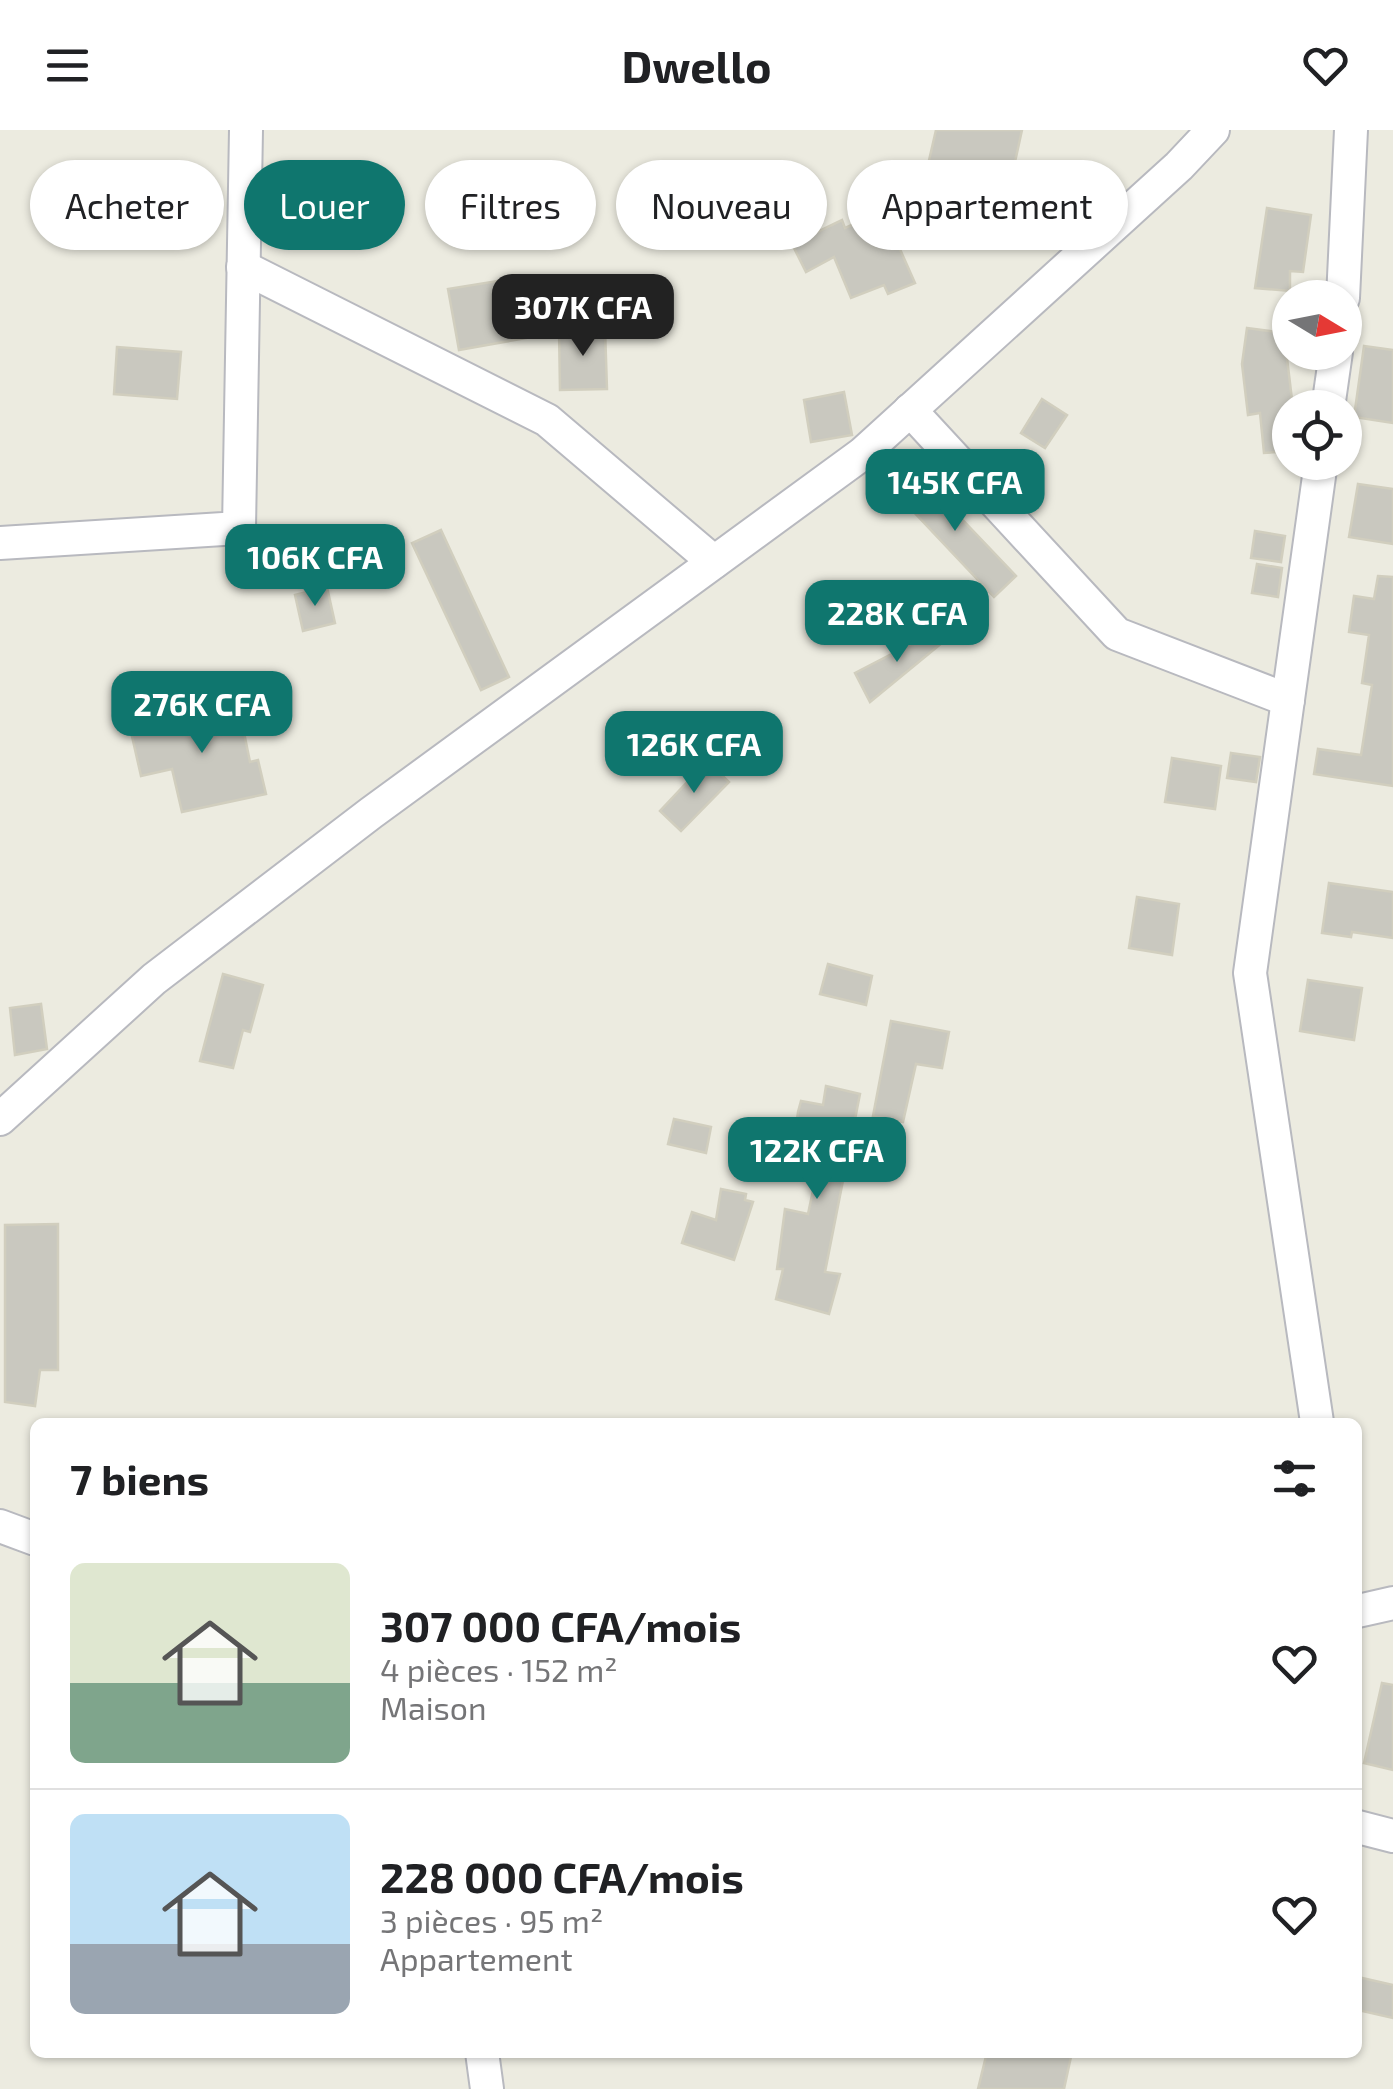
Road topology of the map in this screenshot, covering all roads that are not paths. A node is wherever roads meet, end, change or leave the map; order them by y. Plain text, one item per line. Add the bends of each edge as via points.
1 (246, 130) edge
2 (1213, 130) edge
3 (1351, 130) edge
4 (244, 267) junction
5 (1344, 280) edge
6 (910, 410) junction
7 (1318, 480) edge
8 (0, 544) edge
9 (714, 562) junction
10 (1288, 700) junction
11 (0, 1119) edge
12 (1315, 1418) edge
13 (0, 1526) edge
14 (30, 1537) edge
15 (1393, 1604) edge
16 (1362, 1609) edge
17 (1362, 1828) edge
18 (1393, 1836) edge
19 (483, 2058) edge
20 (486, 2089) edge

1 - 4 street
2 - 6 street
3 - 5 street
4 - 8 street via 239,528
4 - 9 street via 546,420
6 - 9 street via 862,454
6 - 10 street via 1117,634
7 - 10 street
9 - 11 street via 154,979
10 - 12 street via 1250,973
13 - 14 street
15 - 16 street
17 - 18 street
19 - 20 street

